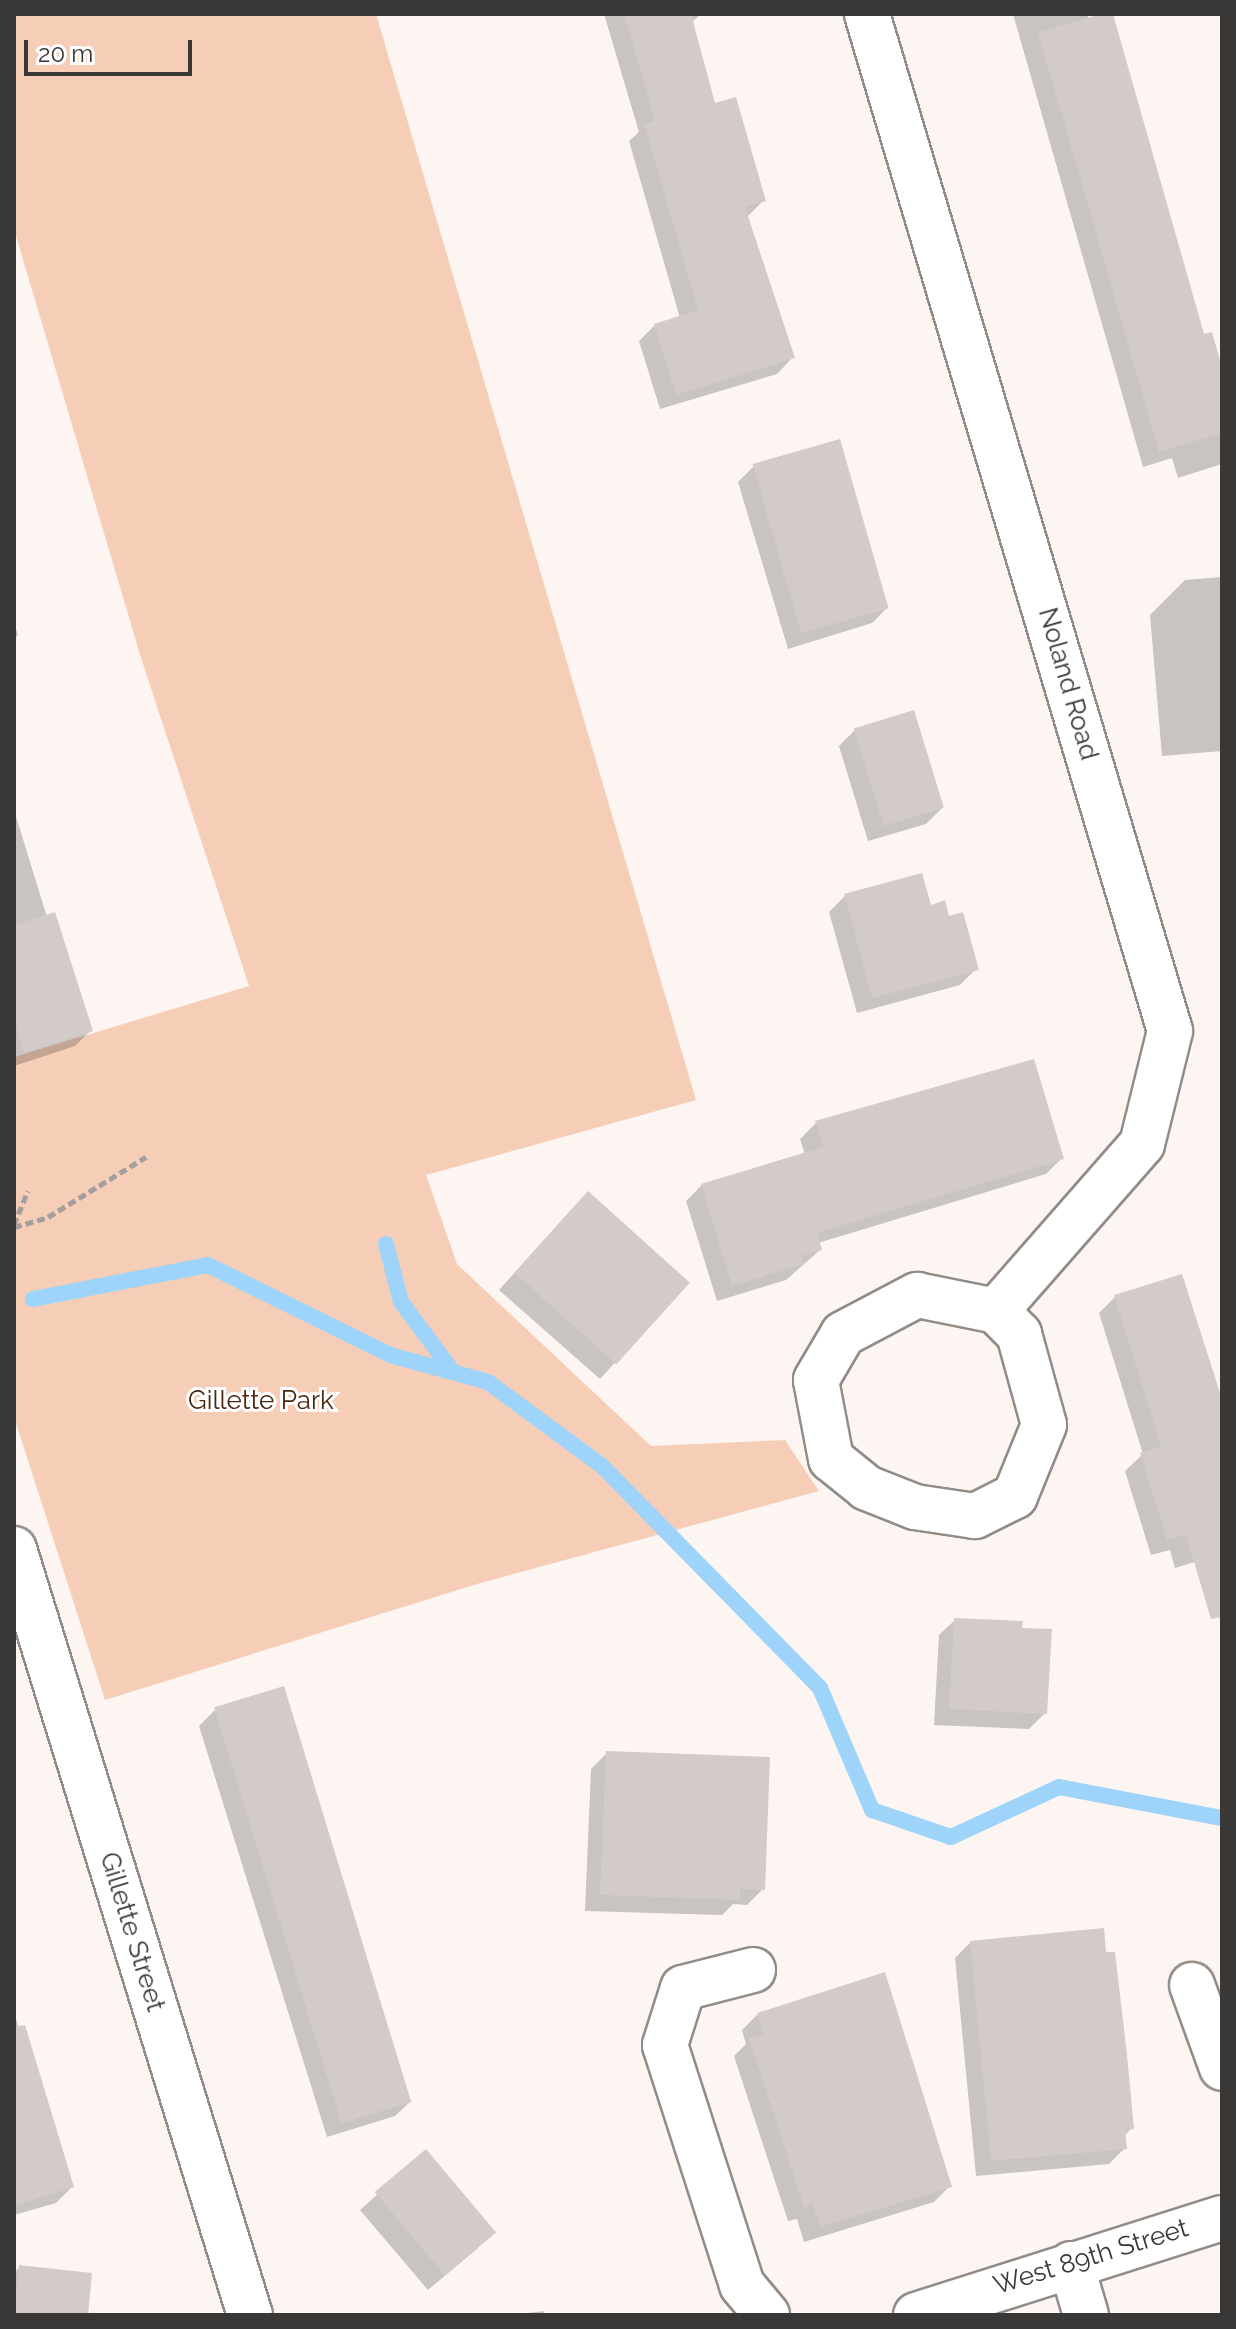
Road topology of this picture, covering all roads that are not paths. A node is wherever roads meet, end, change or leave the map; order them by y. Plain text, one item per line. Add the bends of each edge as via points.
1 (867, 14) edge
2 (996, 1311) junction
3 (14, 1549) edge
4 (753, 1970) dead end
5 (1192, 1985) dead end
6 (1222, 2068) edge
7 (1222, 2218) edge
8 (1071, 2264) junction
9 (250, 2315) edge
10 (767, 2315) edge
11 (916, 2315) edge
12 (1086, 2315) edge

1 - 2 street, Noland Road via 1170,1031 1142,1144
2 - 2 street via 917,1295 843,1334 816,1380 831,1459 867,1488 915,1507 975,1516 1015,1496 1044,1425 1019,1334
3 - 9 street, Gillette Street
4 - 10 street via 683,1988 665,2045 742,2285
5 - 6 street
7 - 8 street, West 89th Street
8 - 11 street, West 89th Street
8 - 12 street

